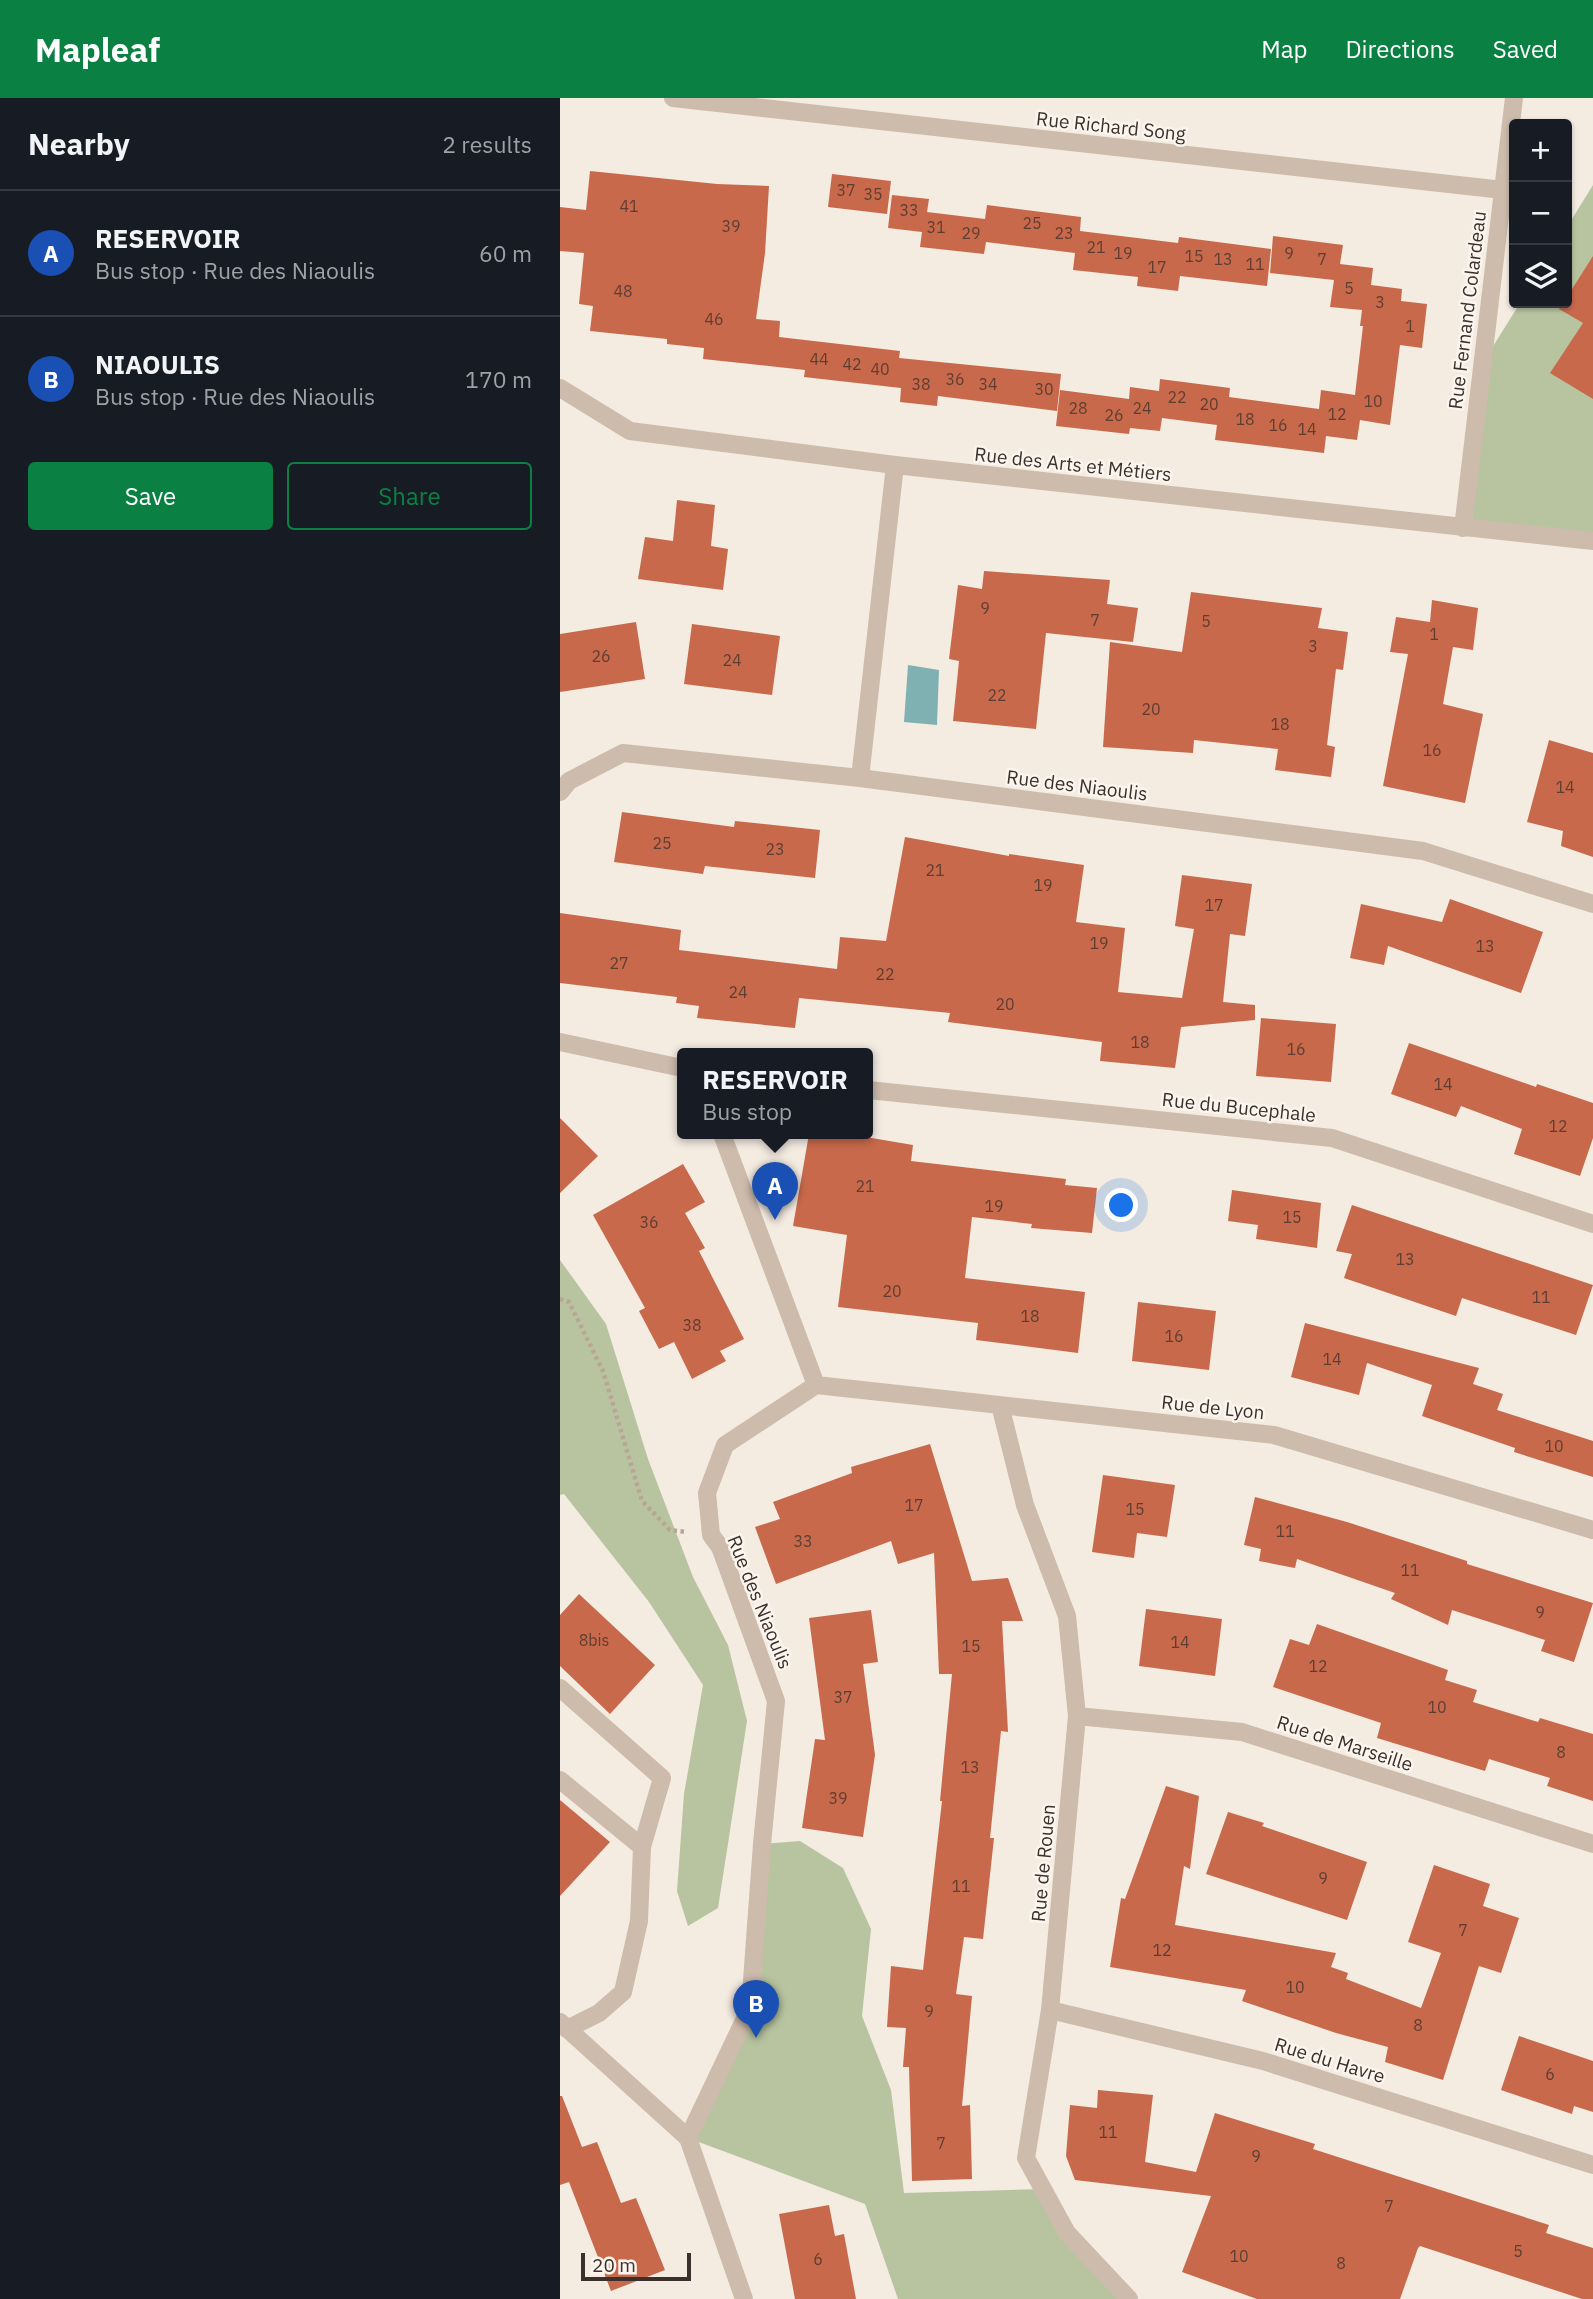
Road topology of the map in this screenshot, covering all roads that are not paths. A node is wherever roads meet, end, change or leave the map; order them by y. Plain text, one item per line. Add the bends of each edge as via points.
1 (673, 98) edge
2 (1514, 98) edge
3 (1503, 190) junction
4 (560, 388) edge
5 (895, 465) junction
6 (1463, 528) junction
7 (1593, 541) edge
8 (860, 778) junction
9 (560, 792) edge
10 (1593, 904) edge
11 (560, 1042) edge
12 (677, 1068) edge
13 (873, 1091) edge
14 (724, 1139) edge
15 (1593, 1224) edge
16 (816, 1385) junction
17 (1000, 1405) junction
18 (1593, 1530) edge
19 (560, 1688) edge
20 (1077, 1716) junction
21 (560, 1780) edge
22 (1593, 1844) edge
23 (642, 1847) junction
24 (1050, 2010) junction
25 (564, 2026) edge
26 (688, 2138) junction
27 (1593, 2165) edge
28 (744, 2299) edge
29 (1129, 2299) edge

1 - 3 street, Rue Richard Song
2 - 3 street, Rue Fernand Colardeau
3 - 6 street, Rue Fernand Colardeau
4 - 5 street, Rue des Arts et Métiers via 630,431
5 - 6 street, Rue des Arts et Métiers
5 - 8 street
6 - 7 street, Rue des Arts et Métiers
8 - 9 street, Rue des Niaoulis via 623,753 569,780
8 - 10 street, Rue des Niaoulis via 1423,851
11 - 12 street
13 - 15 street, Rue du Bucephale via 1332,1138
14 - 16 street
16 - 17 street, Rue de Lyon
16 - 26 street, Rue des Niaoulis via 725,1445 707,1493 711,1535 720,1547 776,1700 750,2008
17 - 18 street, Rue de Lyon via 1274,1435
17 - 20 street, Rue de Rouen via 1025,1505 1067,1616
19 - 23 street via 662,1778
20 - 22 street, Rue de Marseille via 1242,1732
20 - 24 street, Rue de Rouen
21 - 23 street
23 - 25 street via 639,1921 623,1992 599,2013
24 - 27 street, Rue du Havre via 1263,2061
24 - 29 street, Rue de Rouen via 1026,2158 1067,2233
25 - 26 street
26 - 28 street

